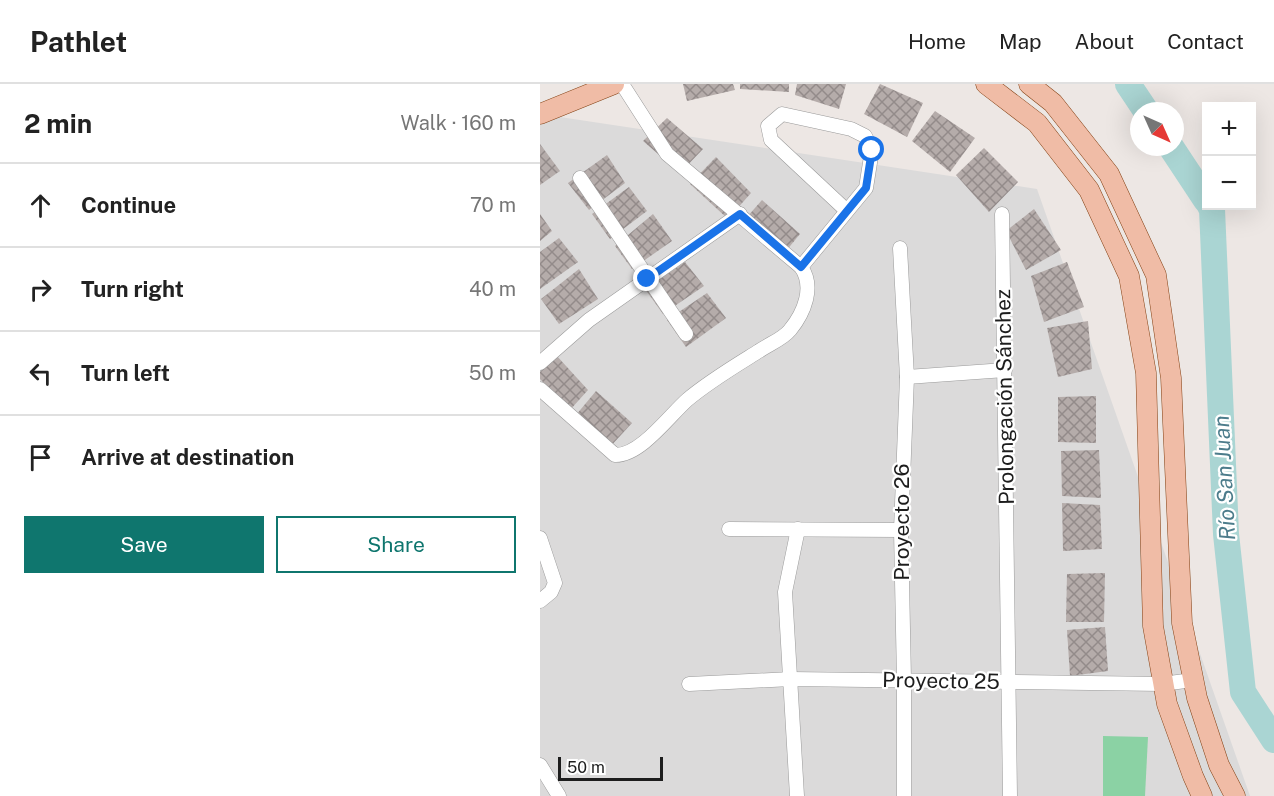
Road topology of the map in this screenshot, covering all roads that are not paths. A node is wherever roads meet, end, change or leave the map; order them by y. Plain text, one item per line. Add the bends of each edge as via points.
1 (614, 84) edge
2 (622, 84) edge
3 (986, 84) edge
4 (1029, 84) edge
5 (586, 88) edge
6 (540, 114) edge
7 (580, 178) dead end
8 (847, 211) junction
9 (740, 214) junction
10 (1002, 214) dead end
11 (900, 248) dead end
12 (801, 267) junction
13 (647, 279) junction
14 (686, 334) dead end
15 (540, 363) edge
16 (1005, 370) junction
17 (907, 377) junction
18 (540, 389) edge
19 (729, 529) dead end
20 (798, 529) junction
21 (901, 530) junction
22 (540, 538) edge
23 (540, 601) edge
24 (790, 679) junction
25 (904, 680) junction
26 (1192, 680) junction
27 (1008, 682) junction
28 (689, 684) dead end
29 (1162, 684) junction
30 (540, 765) edge
31 (558, 796) edge
32 (797, 796) edge
33 (904, 796) edge
34 (1010, 796) edge
35 (1202, 796) edge
36 (1235, 796) edge

1 - 5 main road
2 - 9 street via 667,154
3 - 29 main road via 1037,123 1089,190 1129,276 1146,373 1153,626
4 - 26 main road via 1053,103 1109,174 1156,274 1171,378 1182,623
5 - 6 main road
7 - 13 street
8 - 8 street via 771,140 768,126 782,114 851,129 865,136 872,150 866,188
8 - 12 street
9 - 12 street
9 - 13 street
10 - 16 street, Prolongación Sánchez
11 - 17 street, Proyecto 26
12 - 18 street via 809,288 802,312 788,332 687,400 657,431 624,456 615,455
13 - 14 street
13 - 15 street via 589,320
16 - 17 street
16 - 27 street, Prolongación Sánchez
17 - 21 street, Proyecto 26
19 - 20 street
20 - 21 street
20 - 24 street via 785,592
21 - 25 street, Proyecto 26
22 - 23 street via 555,583
24 - 25 street, Proyecto 25
24 - 28 street, Proyecto 25
24 - 32 street
25 - 27 street, Proyecto 25
25 - 33 street, Proyecto 26
26 - 29 street, Proyecto 25
26 - 36 main road via 1219,765
27 - 29 street, Proyecto 25
27 - 34 street, Prolongación Sánchez
29 - 35 main road
30 - 31 street

